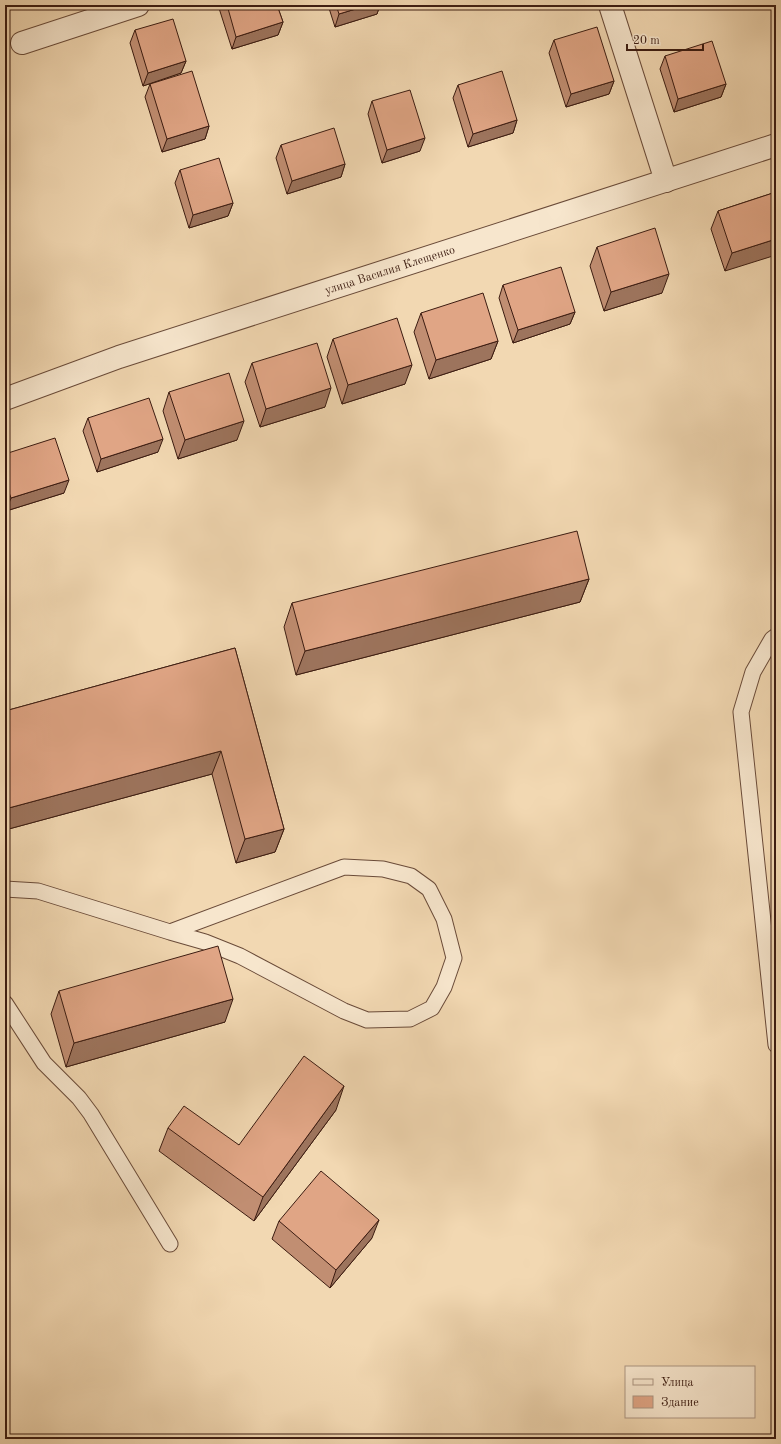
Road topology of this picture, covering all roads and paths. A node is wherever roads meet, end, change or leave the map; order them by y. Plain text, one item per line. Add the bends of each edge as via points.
1 (138, 5) edge
2 (610, 5) edge
3 (22, 43) dead end
4 (776, 145) edge
5 (666, 181) junction
6 (5, 399) edge
7 (776, 636) edge
8 (5, 889) edge
9 (170, 932) junction
10 (5, 1003) edge
11 (776, 1045) edge
12 (170, 1244) dead end

1 - 3 street
2 - 5 street
4 - 5 street, улица Василия Клещенко
5 - 6 street, улица Василия Клещенко via 119,357
7 - 11 lane via 753,672 741,712
8 - 9 lane via 38,891
9 - 9 lane via 240,956 344,1011 367,1020 410,1019 432,1008 444,987 454,958 444,919 429,889 411,876 383,869 344,867
10 - 12 lane via 44,1063 79,1098 91,1114

